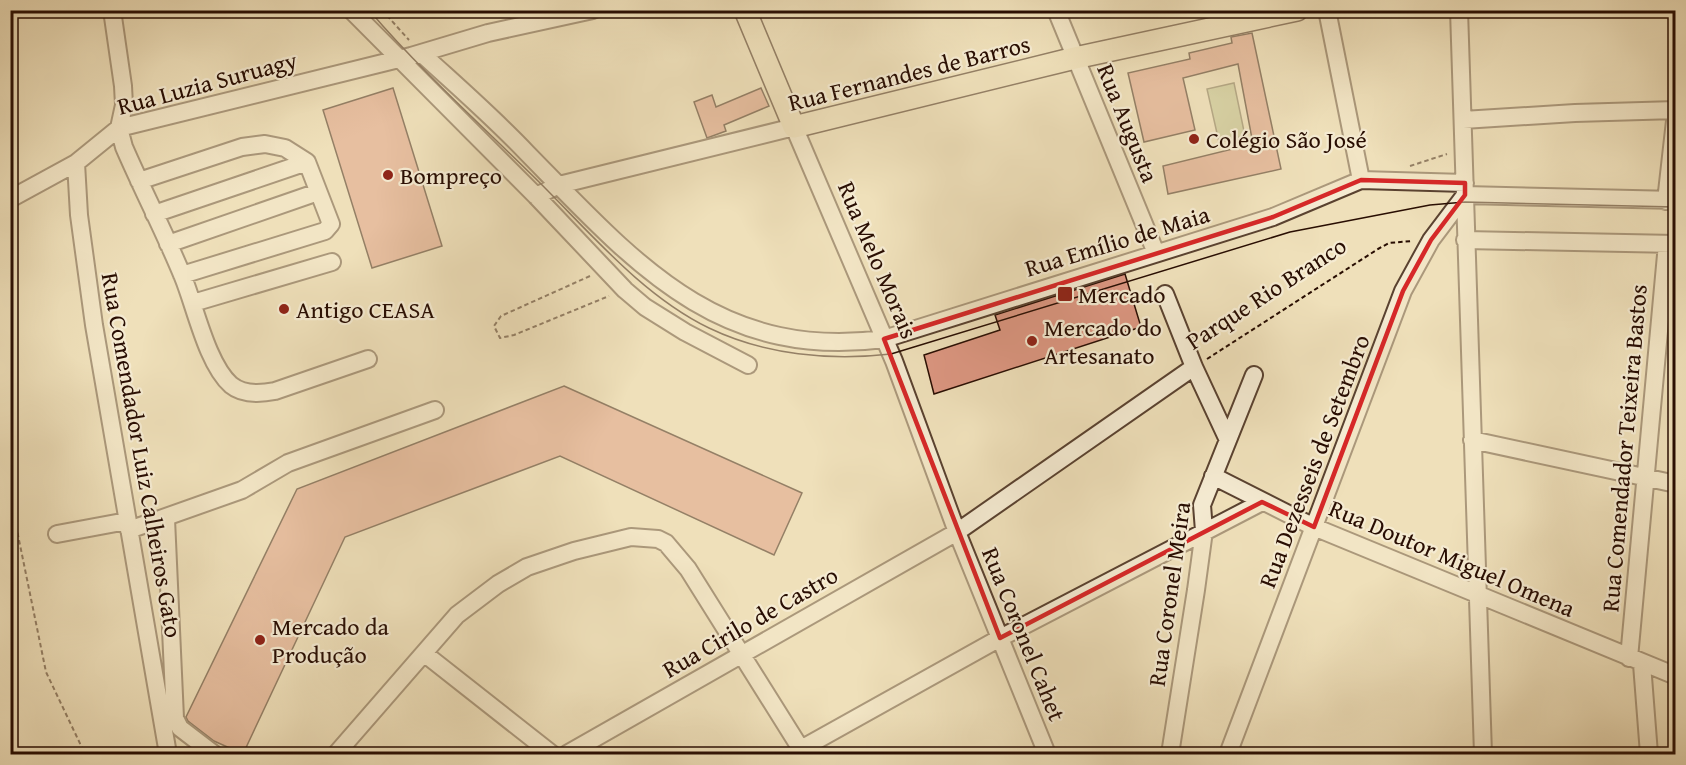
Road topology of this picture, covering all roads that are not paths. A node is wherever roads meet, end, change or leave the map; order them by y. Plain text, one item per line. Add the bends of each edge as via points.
1 (112, 10) edge
2 (351, 10) edge
3 (593, 10) edge
4 (745, 10) edge
5 (1056, 10) edge
6 (1297, 10) edge
7 (1327, 10) edge
8 (1459, 10) edge
9 (421, 53) junction
10 (1076, 58) junction
11 (397, 59) junction
12 (1676, 111) edge
13 (1463, 120) junction
14 (794, 127) junction
15 (119, 128) junction
16 (307, 162) junction
17 (76, 163) junction
18 (1361, 180) junction
19 (139, 181) junction
20 (559, 185) junction
21 (318, 192) junction
22 (1465, 194) junction
23 (536, 196) junction
24 (10, 199) edge
25 (1671, 200) edge
26 (154, 214) junction
27 (1465, 240) junction
28 (168, 244) junction
29 (1671, 244) edge
30 (1156, 254) junction
31 (332, 262) dead end
32 (182, 275) junction
33 (1165, 294) dead end
34 (193, 303) junction
35 (884, 339) junction
36 (368, 359) dead end
37 (748, 365) dead end
38 (1194, 367) junction
39 (1254, 375) dead end
40 (435, 410) dead end
41 (1228, 440) junction
42 (1472, 440) junction
43 (1214, 476) junction
44 (1646, 477) junction
45 (1676, 484) edge
46 (1262, 502) junction
47 (166, 519) junction
48 (128, 525) junction
49 (1314, 527) junction
50 (1204, 531) junction
51 (957, 532) junction
52 (57, 534) dead end
53 (1477, 596) junction
54 (1000, 638) junction
55 (742, 653) junction
56 (425, 654) junction
57 (1636, 661) junction
58 (1676, 676) edge
59 (803, 752) edge
60 (168, 754) edge
61 (214, 754) edge
62 (336, 754) edge
63 (552, 754) edge
64 (567, 754) edge
65 (1047, 754) edge
66 (1170, 754) edge
67 (1228, 754) edge
68 (1483, 754) edge
69 (1649, 754) edge

1 - 15 street via 123,86
2 - 11 street
3 - 9 street, Rua Luzia Suruagy via 488,33
4 - 14 main road, Rua Melo Morais
5 - 10 street, Rua Augusta
6 - 10 main road, Rua Fernandes de Barros
7 - 18 street
8 - 13 street
9 - 11 street, Rua Luzia Suruagy
9 - 20 street, Rua Emílio de Maia
10 - 14 main road, Rua Fernandes de Barros
10 - 30 street, Rua Augusta
11 - 15 street, Rua Luzia Suruagy
11 - 23 street
12 - 13 street
12 - 25 street
13 - 22 street
14 - 20 street, Rua Fernandes de Barros
14 - 35 street, Rua Melo Morais
15 - 17 street, Rua Luzia Suruagy
15 - 19 street
16 - 19 street via 285,148 265,144 242,147
16 - 21 street
16 - 26 street
17 - 24 street, Rua Luzia Suruagy
17 - 48 street, Rua Comendador Luiz Calheiros Gato via 78,215
18 - 22 street, Rua Emílio de Maia
18 - 30 street, Rua Emílio de Maia via 1273,217
19 - 26 street
20 - 23 street, Rua Fernandes de Barros
20 - 35 street, Rua Emílio de Maia via 646,269 692,303 763,333 802,342
21 - 28 street
21 - 32 street via 331,224 325,231
22 - 25 street, Rua Emílio de Maia
22 - 27 street
22 - 49 street, Rua Dezesseis de Setembro via 1431,240 1403,291
23 - 37 street via 604,270 645,307
26 - 28 street
27 - 29 street
27 - 42 street
28 - 32 street
29 - 44 street, Rua Comendador Teixeira Bastos
30 - 35 street, Rua Emílio de Maia
31 - 34 street
32 - 34 street
33 - 38 street
34 - 36 street via 220,371 231,385 243,391 275,391
35 - 51 street, Rua Melo Morais
38 - 41 street
38 - 51 street, Parque Rio Branco
39 - 41 street, Rua Coronel Meira
40 - 47 street via 288,463 242,490
41 - 43 street, Rua Coronel Meira
42 - 44 street
42 - 53 street
43 - 46 street, Rua Doutor Miguel Omena
43 - 50 street, Rua Coronel Meira via 1202,505
44 - 45 street
44 - 57 street, Rua Comendador Teixeira Bastos
46 - 49 street, Rua Doutor Miguel Omena
46 - 50 street
47 - 48 street
47 - 61 street via 175,718 180,728
48 - 52 street
48 - 60 street, Rua Comendador Luiz Calheiros Gato
49 - 53 street, Rua Doutor Miguel Omena
49 - 67 street, Rua Dezesseis de Setembro
50 - 54 street
50 - 66 street, Rua Coronel Meira
51 - 54 street, Rua Coronel Cahet
51 - 55 street, Rua Cirilo de Castro
53 - 57 street, Rua Doutor Miguel Omena
53 - 68 street
54 - 59 street
54 - 65 street, Rua Coronel Cahet
55 - 56 street via 688,569 666,543 658,538 631,537 527,567 457,615
55 - 59 street
55 - 64 street, Rua Cirilo de Castro
56 - 62 street
56 - 63 street
57 - 58 street, Rua Doutor Miguel Omena
57 - 69 street, Rua Comendador Teixeira Bastos

